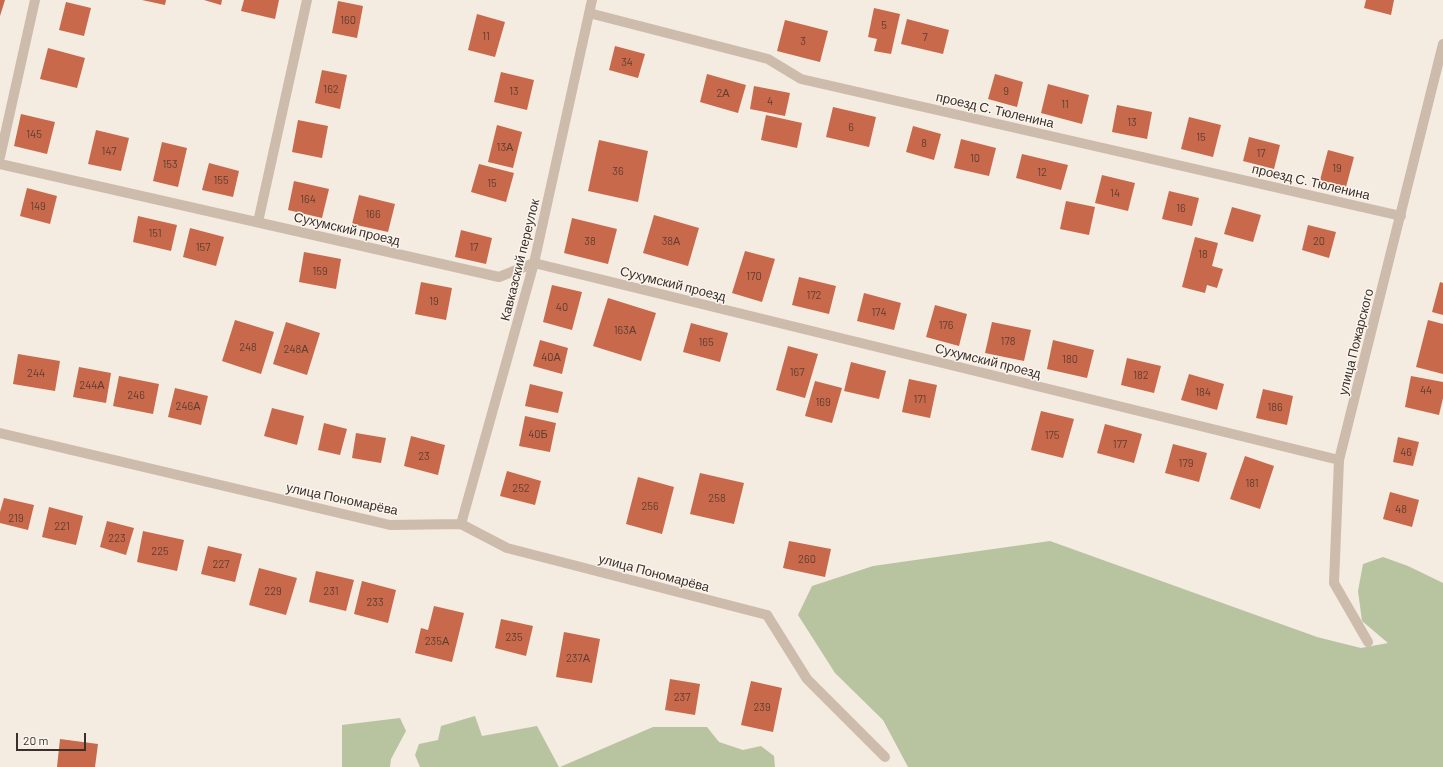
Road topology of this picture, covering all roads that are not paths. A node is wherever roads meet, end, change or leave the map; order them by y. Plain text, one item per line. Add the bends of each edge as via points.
1 (35, 0) edge
2 (308, 0) edge
3 (592, 0) edge
4 (590, 13) junction
5 (1443, 44) edge
6 (0, 157) edge
7 (0, 164) edge
8 (1401, 216) junction
9 (258, 222) junction
10 (534, 263) junction
11 (0, 433) edge
12 (1339, 460) junction
13 (461, 524) junction
14 (1368, 642) dead end
15 (885, 757) dead end

1 - 6 street
2 - 9 street
3 - 4 street, Кавказский переулок
4 - 8 street, проезд С. Тюленина via 768,59 802,79
4 - 10 street, Кавказский переулок
5 - 8 street, улица Пожарского
7 - 9 street, Сухумский проезд
8 - 12 street, улица Пожарского
9 - 10 street, Сухумский проезд via 499,277
10 - 12 street, Сухумский проезд
10 - 13 street, Кавказский переулок
11 - 13 street, улица Пономарёва via 390,525
12 - 14 street, улица Пожарского via 1334,583
13 - 15 street, улица Пономарёва via 507,548 767,615 807,679

